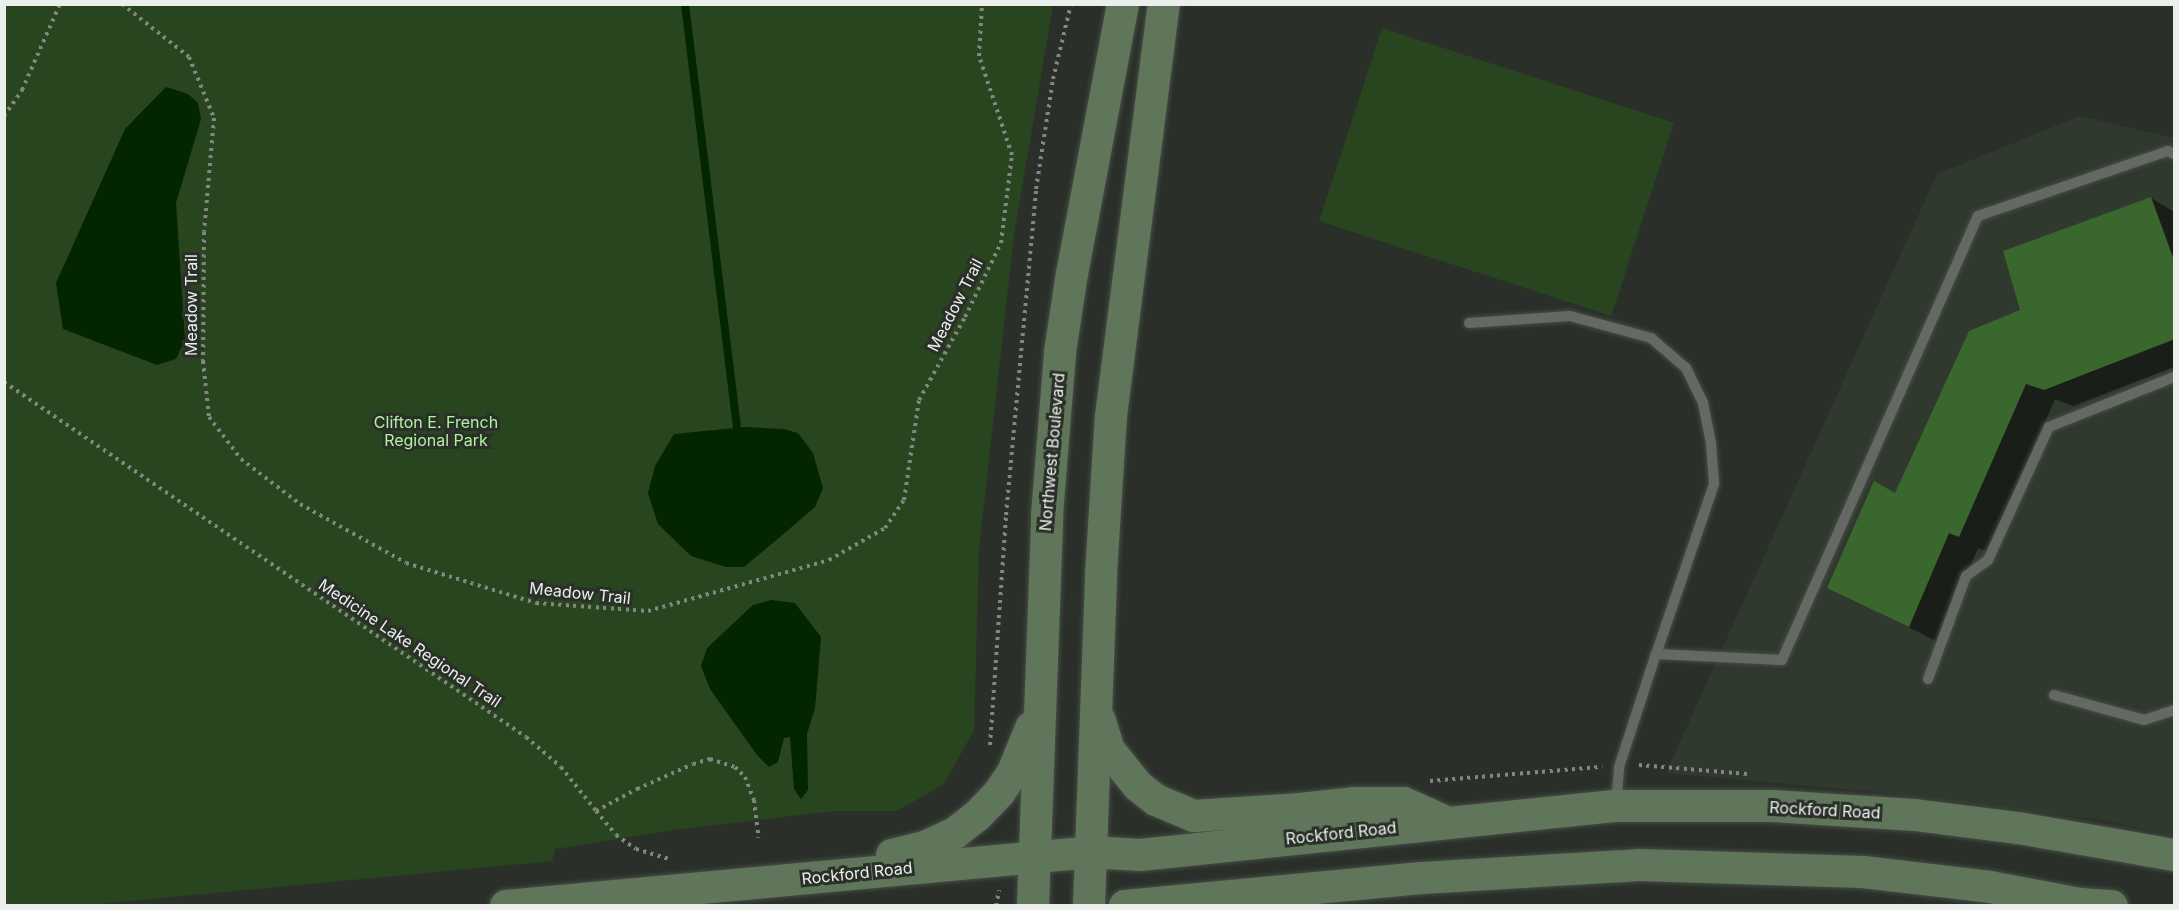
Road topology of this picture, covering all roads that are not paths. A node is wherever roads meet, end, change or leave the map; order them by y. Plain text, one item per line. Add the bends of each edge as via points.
1 (1123, 4) edge
2 (1164, 4) edge
3 (2175, 154) edge
4 (1469, 323) dead end
5 (2175, 377) edge
6 (1656, 654) junction
7 (1928, 679) dead end
8 (2054, 695) dead end
9 (1096, 703) junction
10 (1039, 708) junction
11 (2175, 710) edge
12 (1616, 806) junction
13 (1447, 822) junction
14 (1092, 852) junction
15 (2175, 855) edge
16 (1035, 857) junction
17 (856, 872) junction
18 (1276, 892) junction
19 (2106, 905) edge
20 (506, 906) edge
21 (1033, 906) edge
22 (1089, 906) edge
23 (1125, 906) edge
24 (1227, 906) edge

1 - 10 main road, Northwest Boulevard via 1060,352 1047,515
2 - 9 main road via 1111,416
3 - 6 lane via 2168,152 1978,216 1782,660
4 - 6 lane via 1570,316 1651,338 1686,368 1703,404 1714,484
5 - 7 lane via 2049,427 1988,560 1966,576
6 - 12 lane via 1619,767
8 - 11 lane via 2144,720
9 - 13 main road via 1108,750 1123,771 1156,800 1194,816 1300,810 1354,802 1404,804
9 - 14 main road
10 - 16 main road, Northwest Boulevard
10 - 17 main road via 1013,772 977,816 955,833 927,846 888,856
12 - 13 main road, Rockford Road
12 - 15 main road, Rockford Road via 1772,806 1915,815
13 - 14 main road, Rockford Road via 1140,855
14 - 16 main road, Rockford Road
14 - 22 main road
16 - 17 main road, Rockford Road
16 - 21 main road, Northwest Boulevard
17 - 20 main road, Rockford Road
18 - 19 main road via 1545,868 1709,865 1863,872
18 - 23 main road
18 - 24 main road

